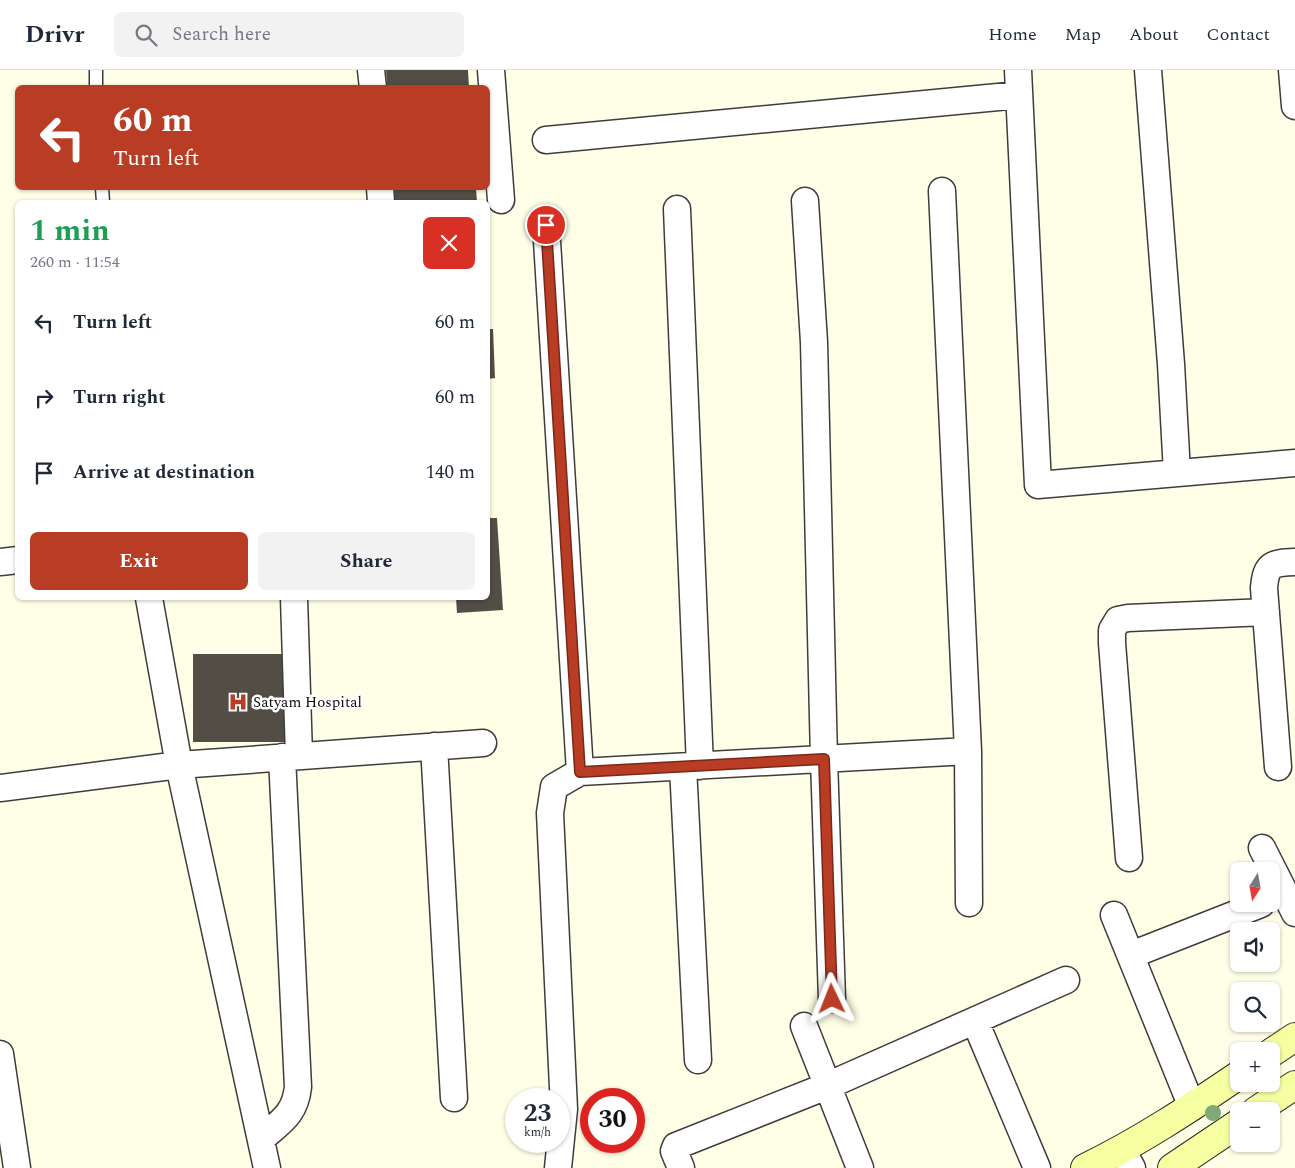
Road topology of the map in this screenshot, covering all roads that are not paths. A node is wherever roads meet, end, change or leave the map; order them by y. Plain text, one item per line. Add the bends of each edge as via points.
1 (96, 70) edge
2 (371, 70) edge
3 (491, 70) edge
4 (1148, 70) edge
5 (1292, 70) edge
6 (1018, 82) edge
7 (96, 85) edge
8 (373, 85) edge
9 (1295, 106) edge
10 (546, 140) dead end
11 (942, 191) dead end
12 (501, 200) dead end
13 (804, 201) dead end
14 (677, 209) dead end
15 (546, 225) dead end
16 (1295, 463) edge
17 (1176, 473) junction
18 (15, 560) edge
19 (0, 562) edge
20 (1295, 562) edge
21 (150, 600) edge
22 (294, 600) edge
23 (1266, 612) junction
24 (483, 743) dead end
25 (434, 746) junction
26 (968, 751) junction
27 (290, 756) junction
28 (824, 759) junction
29 (179, 764) junction
30 (692, 766) junction
31 (1278, 767) dead end
32 (580, 772) junction
33 (0, 788) edge
34 (1262, 848) dead end
35 (1129, 858) dead end
36 (1284, 902) edge
37 (969, 904) dead end
38 (1241, 912) edge
39 (1114, 915) dead end
40 (1131, 955) junction
41 (1066, 980) dead end
42 (832, 999) dead end
43 (975, 1021) junction
44 (804, 1026) dead end
45 (1295, 1036) edge
46 (1280, 1047) edge
47 (0, 1054) edge
48 (698, 1060) dead end
49 (1230, 1081) edge
50 (1295, 1085) edge
51 (828, 1086) junction
52 (454, 1098) dead end
53 (1270, 1102) edge
54 (1192, 1107) junction
55 (1230, 1129) edge
56 (261, 1139) junction
57 (1127, 1159) edge
58 (11, 1167) edge
59 (267, 1168) edge
60 (558, 1168) edge
61 (681, 1168) edge
62 (860, 1168) edge
63 (1037, 1168) edge
64 (1085, 1168) edge
65 (1172, 1168) edge

1 - 7 lane
2 - 8 street
3 - 12 street
4 - 17 street via 1171,364
5 - 9 street
6 - 10 street
6 - 17 street via 1038,484
11 - 26 street
13 - 28 street via 814,342
14 - 30 street
15 - 32 street
16 - 17 street
18 - 19 street
20 - 23 street via 1277,563 1265,575
21 - 29 street
22 - 27 street
23 - 31 street
23 - 35 street via 1128,618 1118,620 1112,630
24 - 25 street
25 - 27 street
25 - 52 street
26 - 28 street
26 - 37 street
27 - 29 street
27 - 56 street via 298,1087 291,1112
28 - 30 street
28 - 42 street
29 - 33 street
29 - 56 street
30 - 32 street
30 - 48 street
32 - 60 street via 554,787 550,813 564,1109
34 - 36 street
38 - 40 street
39 - 40 street
40 - 54 street
41 - 43 street
43 - 51 street
43 - 63 street
44 - 51 street
45 - 46 main road
47 - 58 street
49 - 54 main road
50 - 53 main road
51 - 61 street via 676,1146 674,1151
51 - 62 street
54 - 57 main road
55 - 65 main road
56 - 59 street
57 - 64 main road

